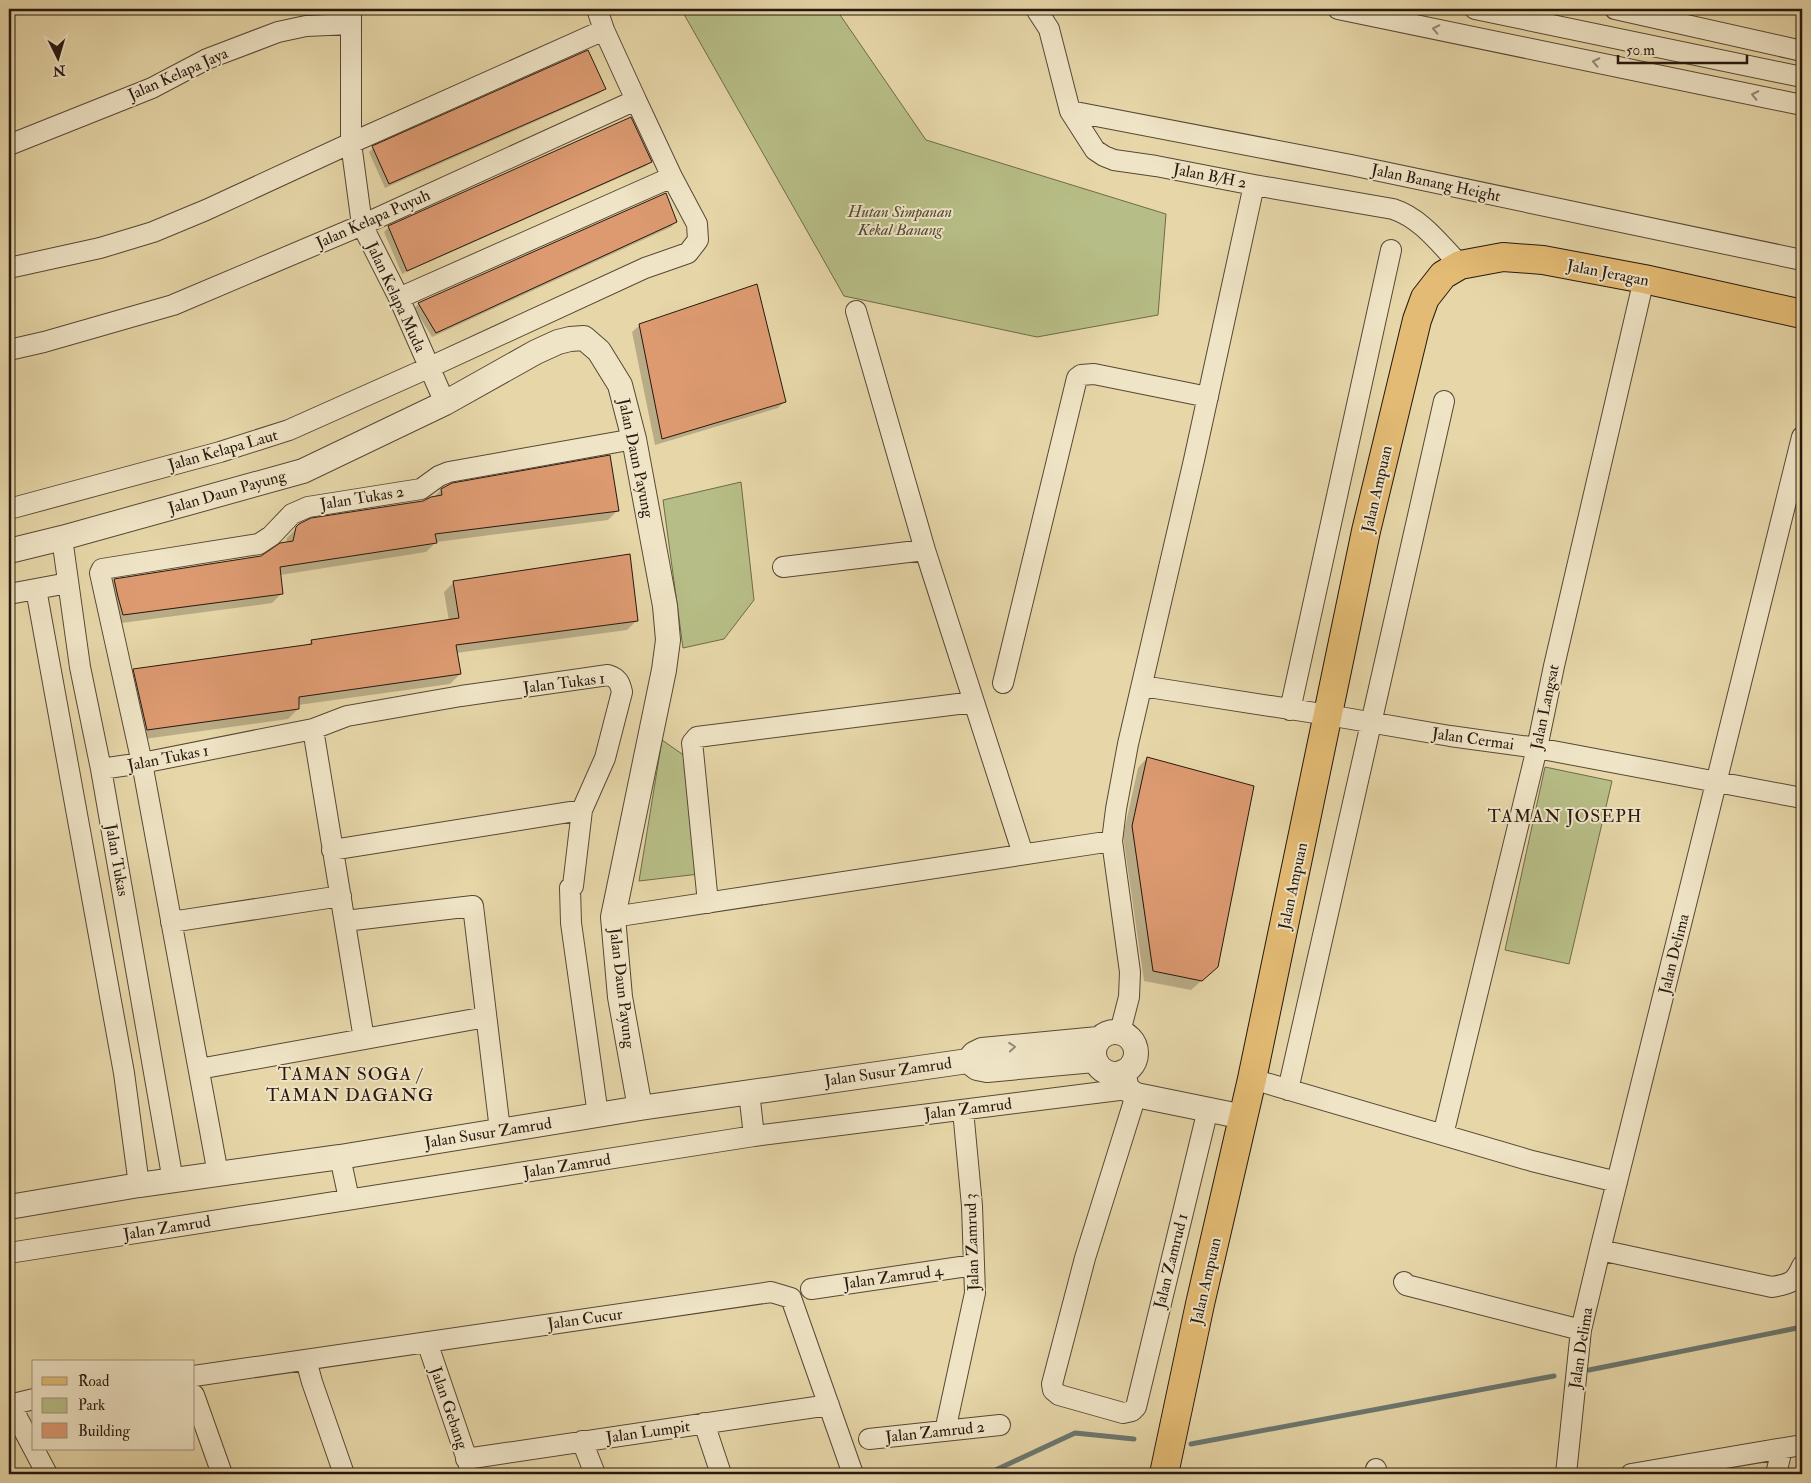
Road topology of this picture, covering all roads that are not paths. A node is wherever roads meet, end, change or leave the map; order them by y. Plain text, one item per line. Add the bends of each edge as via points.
1 (597, 9) edge
2 (1036, 9) edge
3 (1338, 9) edge
4 (1475, 9) edge
5 (1615, 9) edge
6 (1373, 12) edge
7 (351, 16) edge
8 (604, 30) junction
9 (1802, 51) edge
10 (1802, 76) edge
11 (636, 100) junction
12 (1802, 105) edge
13 (1070, 111) junction
14 (350, 143) junction
15 (9, 145) edge
16 (672, 177) junction
17 (1254, 185) junction
18 (362, 225) junction
19 (1391, 250) dead end
20 (1802, 260) edge
21 (1460, 265) junction
22 (9, 268) edge
23 (1644, 279) junction
24 (399, 298) junction
25 (1425, 298) joint
26 (856, 311) dead end
27 (1802, 314) edge
28 (9, 350) edge
29 (428, 368) junction
30 (1208, 397) junction
31 (1444, 401) dead end
32 (445, 403) junction
33 (1802, 437) edge
34 (634, 439) junction
35 (9, 509) edge
36 (62, 538) junction
37 (926, 550) junction
38 (9, 551) edge
39 (783, 567) dead end
40 (68, 582) junction
41 (36, 589) junction
42 (9, 594) edge
43 (1003, 683) dead end
44 (1142, 686) junction
45 (974, 702) junction
46 (1290, 710) junction
47 (1328, 715) junction
48 (1372, 723) junction
49 (313, 729) junction
50 (1537, 748) junction
51 (142, 763) junction
52 (101, 769) junction
53 (1717, 782) junction
54 (1802, 798) edge
55 (582, 810) junction
56 (1112, 841) junction
57 (332, 850) junction
58 (1023, 854) junction
59 (341, 896) junction
60 (708, 903) junction
61 (613, 917) junction
62 (345, 921) junction
63 (171, 922) junction
64 (486, 1017) junction
65 (364, 1038) junction
66 (1104, 1044) junction
67 (199, 1069) junction
68 (1252, 1079) junction
69 (1129, 1086) junction
70 (1288, 1090) junction
71 (749, 1092) junction
72 (640, 1108) junction
73 (1208, 1109) junction
74 (963, 1110) junction
75 (598, 1116) junction
76 (1244, 1116) junction
77 (500, 1130) junction
78 (1443, 1135) junction
79 (754, 1136) junction
80 (340, 1157) junction
81 (218, 1174) junction
82 (174, 1181) junction
83 (1617, 1182) junction
84 (139, 1185) junction
85 (349, 1199) junction
86 (9, 1207) edge
87 (1600, 1250) junction
88 (9, 1253) edge
89 (974, 1265) junction
90 (1802, 1266) edge
91 (1404, 1282) dead end
92 (811, 1289) dead end
93 (1581, 1330) junction
94 (427, 1342) junction
95 (306, 1360) junction
96 (195, 1376) edge
97 (195, 1398) edge
98 (32, 1399) edge
99 (9, 1404) edge
100 (829, 1405) junction
101 (704, 1423) junction
102 (1000, 1425) dead end
103 (945, 1431) junction
104 (870, 1439) dead end
105 (582, 1442) junction
106 (1802, 1445) edge
107 (32, 1446) edge
108 (1782, 1449) junction
109 (34, 1450) edge
110 (469, 1466) edge
111 (47, 1474) edge
112 (222, 1474) edge
113 (344, 1474) edge
114 (595, 1474) edge
115 (722, 1474) edge
116 (853, 1474) edge
117 (1164, 1474) edge
118 (1566, 1474) edge
119 (1631, 1474) edge
120 (1776, 1474) edge

1 - 8 street
2 - 13 street, Jalan B/H 2 via 1049,29
3 - 6 street
4 - 10 street
5 - 9 street
12 -> 6 street
7 - 14 street, Jalan Kelapa Muda
7 - 15 street, Jalan Kelapa Jaya via 278,32 207,59 152,88
8 - 11 street
8 - 14 street
11 - 16 street, Jalan Kelapa Laut
11 - 18 street, Jalan Kelapa Puyuh
13 - 17 street, Jalan B/H 2 via 1096,150 1104,156
13 - 20 street, Jalan Banang Height via 1351,165
14 - 18 street, Jalan Kelapa Muda
14 - 22 street via 153,232 100,248
16 - 24 street
16 - 29 street, Jalan Kelapa Laut via 697,224 698,240 688,253 645,268
17 - 21 street, Jalan B/H 2 via 1406,213
17 - 30 street
18 - 24 street, Jalan Kelapa Muda
18 - 28 street, Jalan Kelapa Puyuh via 173,305
19 - 46 street
21 - 23 main road, Jalan Jeragan via 1502,257 1543,260
21 - 25 main road, Jalan Jeragan via 1443,276
23 - 27 main road, Jalan Jeragan
23 - 50 street, Jalan Langsat
24 - 29 street, Jalan Kelapa Muda
25 - 47 main road, Jalan Ampuan via 1366,531
26 - 37 street
29 - 32 street, Jalan Kelapa Muda
29 - 35 street, Jalan Kelapa Laut via 289,430
30 - 43 street via 1094,374 1077,378
30 - 44 street
31 - 48 street
32 - 34 street, Jalan Daun Payung via 536,352 558,342 584,338 599,351 620,385
32 - 36 street, Jalan Daun Payung via 302,471
33 - 53 street, Jalan Delima
34 - 51 street, Jalan Tukas 2 via 444,474 417,490 308,507 292,514 259,544 104,567 100,574
34 - 61 street, Jalan Daun Payung via 665,606 668,640
36 - 38 street, Jalan Daun Payung
36 - 40 street, Jalan Tukas
37 - 39 street
37 - 45 street
40 - 41 street
40 - 52 street, Jalan Tukas via 80,667
41 - 42 street
41 - 84 street via 124,1073
44 - 46 street, Jalan Cermai
44 - 56 street via 1128,744
45 - 58 street
45 - 60 street via 696,737 692,751
46 - 47 street, Jalan Cermai
47 - 48 street, Jalan Cermai
47 - 68 main road, Jalan Ampuan
48 - 50 street, Jalan Cermai
48 - 70 street
49 - 51 street, Jalan Tukas 1
49 - 55 street, Jalan Tukas 1 via 347,716 461,696 608,675 615,677 622,692 605,758
49 - 57 street
50 - 53 street, Jalan Cermai
50 - 78 street, Jalan Langsat
51 - 52 street, Jalan Tukas 1
51 - 63 street
52 - 82 street, Jalan Tukas
53 - 54 street, Jalan Cermai
53 - 83 street, Jalan Delima
55 - 57 street
55 - 75 street, Jalan Tukas 1 via 574,886 570,888
56 - 58 street
56 - 66 street via 1130,972 1129,996
57 - 59 street
58 - 60 street
59 - 62 street
59 - 63 street
60 - 61 street
61 - 72 street, Jalan Daun Payung via 620,997
62 - 64 street via 473,906
62 - 65 street
63 - 67 street
64 - 65 street
64 - 77 street
65 - 67 street
66 - 69 street via 1099,1067 1115,1074
66 - 69 street via 1126,1034 1131,1039 1136,1051
66 - 71 street, Jalan Susur Zamrud via 982,1050 968,1061
67 - 81 street
68 - 70 street
68 - 76 main road, Jalan Ampuan
69 - 73 street, Jalan Zamrud
69 - 73 street, Jalan Zamrud 1 via 1052,1384 1058,1396 1123,1413 1136,1407
69 - 74 street, Jalan Zamrud
70 - 78 street
71 - 72 street, Jalan Susur Zamrud
71 - 79 street
72 - 75 street, Jalan Susur Zamrud
73 - 76 street, Jalan Zamrud
74 - 79 street, Jalan Zamrud
74 - 89 street, Jalan Zamrud 3
75 - 77 street, Jalan Susur Zamrud
76 - 117 main road, Jalan Ampuan
77 - 80 street, Jalan Susur Zamrud
78 - 83 street
79 - 85 street, Jalan Zamrud
80 - 81 street, Jalan Susur Zamrud
80 - 85 street
81 - 82 street, Jalan Susur Zamrud
82 - 84 street, Jalan Susur Zamrud
83 - 87 street, Jalan Delima
84 - 86 street, Jalan Susur Zamrud
85 - 88 street, Jalan Zamrud
87 - 90 street via 1772,1287 1788,1284 1797,1277
87 - 93 street, Jalan Delima
89 - 92 street, Jalan Zamrud 4
89 - 103 street, Jalan Zamrud 3 via 975,1293
91 - 93 street
93 - 118 street, Jalan Delima
94 - 95 street, Jalan Cucur
94 - 100 street, Jalan Cucur via 771,1292 791,1298
94 - 110 street, Jalan Gebang
95 - 96 street, Jalan Cucur
95 - 113 street
97 - 112 street
98 - 99 street
99 - 107 street
100 - 101 street, Jalan Lumpit
100 - 116 street, Jalan Cucur
101 - 105 street, Jalan Lumpit
101 - 115 street
102 - 103 street, Jalan Zamrud 2
103 - 104 street, Jalan Zamrud 2
105 - 110 street, Jalan Lumpit
105 - 114 street
106 - 108 street
108 - 119 street
108 - 120 street
109 - 111 street

